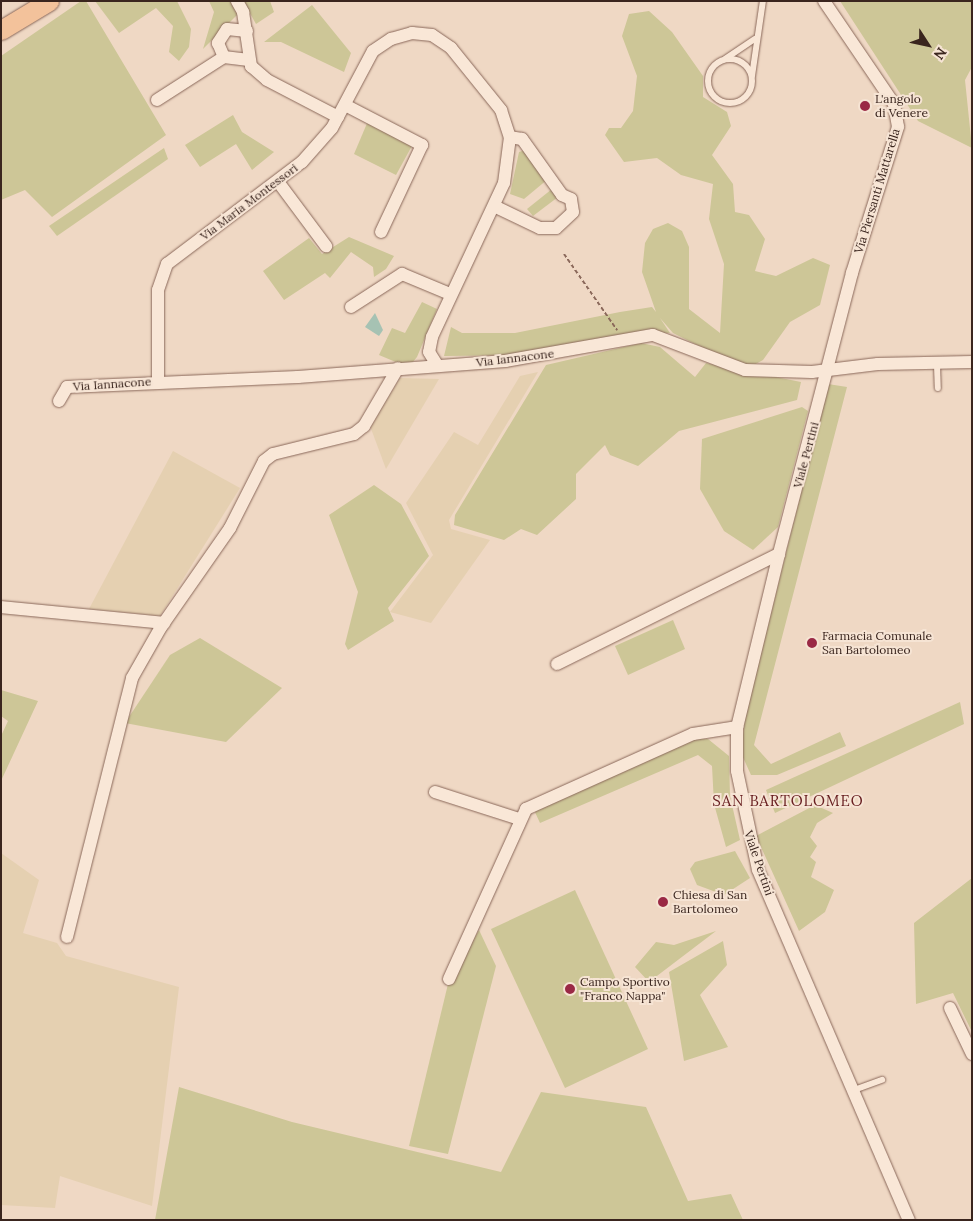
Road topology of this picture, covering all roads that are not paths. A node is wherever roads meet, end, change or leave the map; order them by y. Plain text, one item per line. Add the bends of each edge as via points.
1 (237, 1) edge
2 (763, 1) edge
3 (824, 1) edge
4 (44, 5) edge
5 (1, 22) edge
6 (1, 30) edge
7 (247, 31) junction
8 (755, 38) junction
9 (224, 57) junction
10 (249, 60) junction
11 (723, 60) junction
12 (752, 80) junction
13 (157, 100) dead end
14 (345, 105) junction
15 (338, 117) junction
16 (510, 137) junction
17 (279, 183) junction
18 (494, 206) junction
19 (381, 232) dead end
20 (326, 246) dead end
21 (450, 294) junction
22 (351, 308) dead end
23 (972, 362) edge
24 (436, 363) junction
25 (937, 366) junction
26 (398, 368) junction
27 (828, 370) junction
28 (158, 381) junction
29 (938, 388) dead end
30 (59, 401) dead end
31 (779, 554) junction
32 (1, 607) edge
33 (164, 623) junction
34 (557, 664) dead end
35 (737, 727) junction
36 (435, 792) dead end
37 (519, 819) junction
38 (67, 937) dead end
39 (449, 979) dead end
40 (950, 1008) dead end
41 (972, 1054) edge
42 (882, 1080) dead end
43 (854, 1090) junction
44 (909, 1220) edge

1 - 7 street
2 - 8 lane
3 - 27 street, Via Piersanti Mattarella via 899,116
4 - 5 main road
4 - 6 main road
7 - 9 street via 235,28 221,35 218,43
7 - 10 street
8 - 11 lane
8 - 12 lane
9 - 10 street
9 - 13 street
10 - 15 street via 261,76
11 - 12 lane via 742,63
11 - 12 lane via 712,69 709,83 721,101 743,98
14 - 15 street, Via Maria Montessori
14 - 16 street, Via Maria Montessori via 373,51 401,34 432,35 451,48 496,102
14 - 19 street via 422,145
15 - 17 street, Via Maria Montessori via 313,152
16 - 18 street, Via Maria Montessori via 508,174
16 - 18 street via 522,139 562,195 571,199 573,212 556,228 540,228
17 - 20 street
17 - 28 street, Via Maria Montessori via 164,268 158,290
18 - 21 street, Via Maria Montessori
21 - 22 street via 402,274
21 - 24 street, Via Maria Montessori via 429,347
23 - 25 street, Via Iannacone
24 - 26 street, Via Iannacone
24 - 27 street, Via Iannacone via 521,359 623,338 666,338 745,370
25 - 27 street, Via Iannacone via 878,364
25 - 29 lane
26 - 28 street, Via Iannacone via 298,377
26 - 33 street via 364,426 354,434 273,454 264,460 230,528
27 - 31 street, Viale Pertini
28 - 30 street, Via Iannacone via 67,387
31 - 34 street
31 - 35 street, Viale Pertini
32 - 33 street
33 - 38 street via 132,678
35 - 37 street via 693,734 526,809
35 - 43 street, Viale Pertini via 741,804 758,870
36 - 37 street
37 - 39 street via 488,900 463,940
40 - 41 street
42 - 43 lane
43 - 44 street, Viale Pertini

